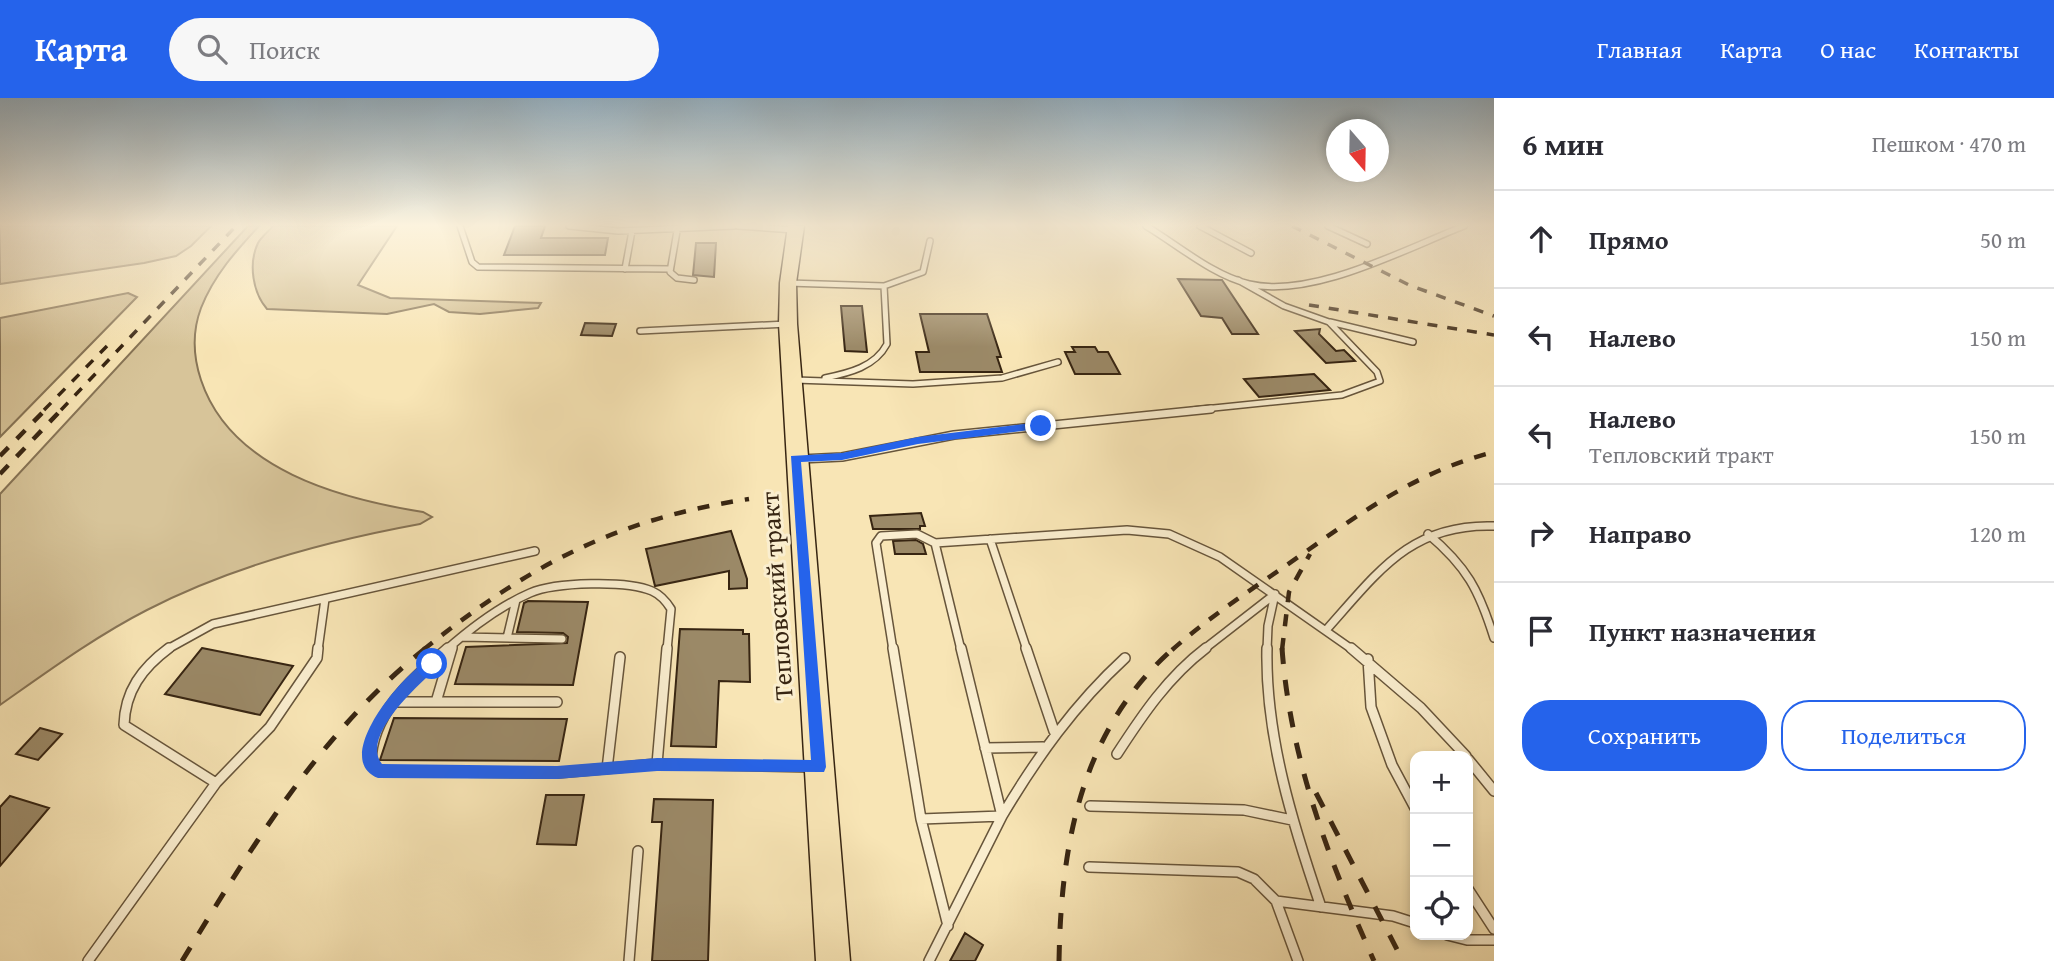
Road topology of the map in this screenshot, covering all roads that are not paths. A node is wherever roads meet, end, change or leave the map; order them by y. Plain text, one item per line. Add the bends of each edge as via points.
1 (477, 266) edge
2 (790, 266) edge
3 (924, 266) edge
4 (1215, 266) edge
5 (1350, 266) edge
6 (625, 268) joint
7 (670, 269) joint
8 (694, 280) dead end
9 (1238, 280) junction
10 (788, 283) junction
11 (884, 286) junction
12 (1329, 322) junction
13 (788, 324) junction
14 (640, 331) dead end
15 (1413, 342) dead end
16 (1058, 362) dead end
17 (817, 379) junction
18 (791, 380) junction
19 (795, 459) junction
20 (1494, 526) edge
21 (1428, 534) junction
22 (990, 539) junction
23 (934, 543) junction
24 (535, 551) dead end
25 (1275, 594) junction
26 (325, 599) junction
27 (516, 599) junction
28 (1327, 629) junction
29 (462, 637) junction
30 (507, 638) junction
31 (1494, 638) edge
32 (562, 639) dead end
33 (453, 645) junction
34 (620, 657) dead end
35 (1125, 658) dead end
36 (1368, 659) junction
37 (395, 702) junction
38 (436, 702) junction
39 (557, 702) dead end
40 (1054, 731) junction
41 (1043, 747) junction
42 (985, 748) junction
43 (1461, 751) edge
44 (1117, 754) dead end
45 (657, 764) junction
46 (1473, 765) edge
47 (819, 767) junction
48 (607, 769) junction
49 (216, 783) junction
50 (1494, 791) edge
51 (1410, 799) edge
52 (1090, 806) dead end
53 (1002, 816) junction
54 (921, 819) junction
55 (1292, 820) junction
56 (638, 851) dead end
57 (1089, 867) dead end
58 (1473, 897) edge
59 (1276, 901) junction
60 (1321, 907) junction
61 (1410, 921) edge
62 (948, 926) junction
63 (1494, 929) edge
64 (1473, 940) edge
65 (1494, 940) edge
66 (88, 961) edge
67 (629, 961) edge
68 (833, 961) edge
69 (929, 961) edge
70 (1298, 961) edge

1 - 6 lane
2 - 10 main road, Тепловский тракт
3 - 11 lane via 923,272
4 - 9 lane
5 - 9 lane via 1306,282 1269,286
6 - 7 lane
7 - 8 lane via 677,278
9 - 12 lane via 1284,306
10 - 11 lane
10 - 13 main road, Тепловский тракт
11 - 17 lane via 885,350 859,368
12 - 15 lane
12 - 19 lane via 1377,372 1377,384 1342,395 954,435 842,457
13 - 14 lane
13 - 18 main road, Тепловский тракт
16 - 17 lane via 1002,378 904,384
17 - 18 lane
18 - 19 main road, Тепловский тракт
19 - 47 main road, Тепловский тракт
20 - 21 lane via 1469,523
21 - 28 lane via 1395,556
21 - 31 lane via 1456,557 1476,582
22 - 23 lane
22 - 25 lane via 1127,530 1169,534 1209,552
22 - 40 lane
23 - 42 lane
23 - 54 lane via 912,534 881,537 876,544
24 - 26 lane
25 - 28 lane
25 - 44 lane via 1180,667
25 - 55 lane via 1268,621 1268,666
26 - 49 lane via 317,658 270,727
26 - 49 lane via 190,633 151,664 127,694 124,725
27 - 29 lane
27 - 30 lane
27 - 45 lane via 554,586 637,586 668,603 672,618
28 - 36 lane
29 - 30 lane
29 - 33 lane
30 - 32 lane
33 - 37 lane
33 - 38 lane
34 - 48 lane
35 - 40 lane
36 - 43 lane via 1403,688
36 - 51 lane via 1371,707
37 - 38 lane
37 - 48 lane via 377,724 368,748 371,765 378,771 557,773
38 - 39 lane
40 - 41 lane
41 - 42 lane
41 - 53 lane
42 - 53 lane
45 - 47 lane
45 - 48 lane
46 - 50 lane
47 - 68 main road, Тепловский тракт
49 - 66 lane
52 - 55 lane via 1235,809
53 - 54 lane
53 - 62 lane
54 - 62 lane
55 - 60 lane
56 - 67 lane
57 - 59 lane via 1238,872 1254,879
58 - 63 lane
59 - 60 lane
59 - 70 lane
60 - 61 lane
62 - 69 lane
64 - 65 lane

